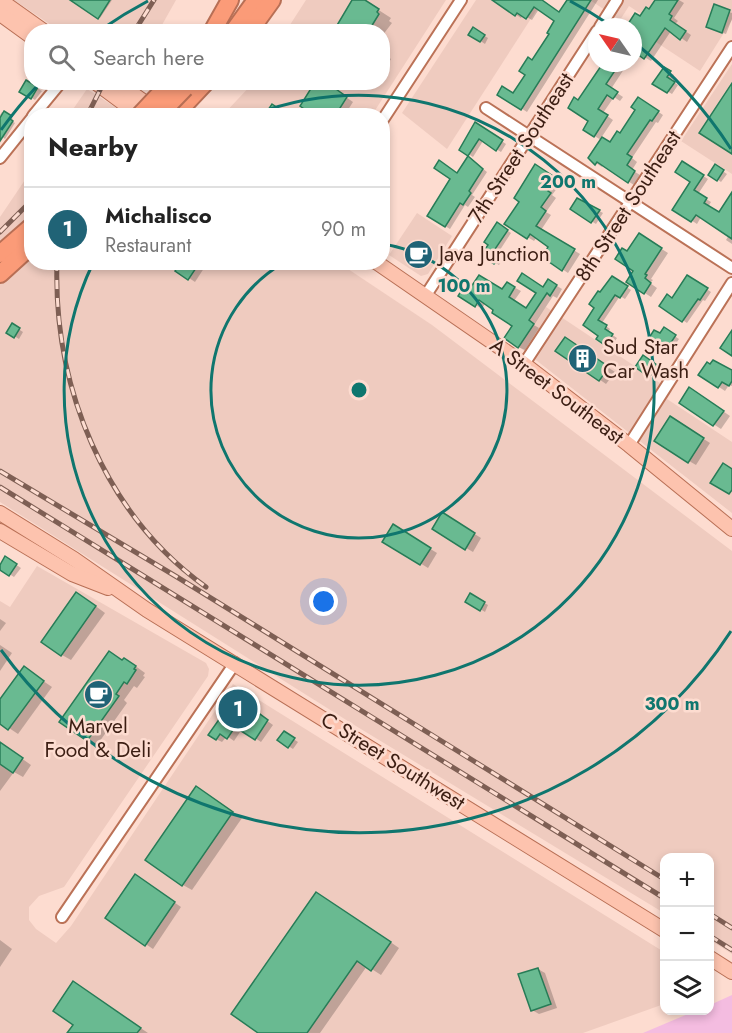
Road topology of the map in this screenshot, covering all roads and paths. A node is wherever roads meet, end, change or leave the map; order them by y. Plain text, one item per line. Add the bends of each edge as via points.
1 (0, 0) edge
2 (230, 0) edge
3 (256, 0) edge
4 (272, 0) edge
5 (461, 0) edge
6 (617, 0) edge
7 (0, 14) edge
8 (606, 18) edge
9 (34, 24) edge
10 (216, 24) edge
11 (239, 24) edge
12 (255, 24) edge
13 (24, 31) edge
14 (588, 45) edge
15 (732, 47) edge
16 (54, 90) edge
17 (106, 90) edge
18 (127, 90) edge
19 (180, 90) edge
20 (182, 90) edge
21 (184, 90) edge
22 (40, 108) edge
23 (129, 108) edge
24 (152, 108) edge
25 (152, 108) edge
26 (165, 108) edge
27 (177, 108) edge
28 (486, 108) dead end
29 (390, 109) edge
30 (24, 128) edge
31 (529, 135) junction
32 (0, 158) edge
33 (631, 202) junction
34 (24, 232) edge
35 (24, 252) edge
36 (0, 254) edge
37 (732, 268) edge
38 (388, 270) edge
39 (0, 274) edge
40 (732, 283) edge
41 (426, 295) junction
42 (525, 364) junction
43 (629, 445) junction
44 (0, 513) edge
45 (731, 526) edge
46 (0, 531) edge
47 (121, 592) junction
48 (235, 663) junction
49 (62, 917) dead end
50 (660, 928) edge
51 (714, 961) edge
52 (732, 972) edge

1 - 9 main road
2 - 10 highway
3 - 11 highway
4 - 12 highway
5 - 29 street
6 - 8 street
7 - 13 main road
14 - 31 street, 7th Street Southeast
15 - 33 street, 8th Street Southeast
16 - 22 street
17 - 23 main road
18 - 25 main road
19 - 24 highway, bridge
20 - 26 highway, bridge
21 - 27 highway
28 - 31 street
30 - 32 street
31 - 33 street
31 - 41 street, 7th Street Southeast
33 - 37 street
33 - 42 street, 8th Street Southeast
34 - 36 highway
35 - 39 highway
38 - 41 main road, A Street Southeast
40 - 43 street
41 - 42 main road, A Street Southeast
42 - 43 main road, A Street Southeast
43 - 45 main road, A Street Southeast
44 - 47 main road, C Street Southwest
46 - 47 main road, C Street Southwest via 72,574
47 - 48 main road, C Street Southwest
48 - 49 street
48 - 50 main road, C Street Southwest
51 - 52 main road

